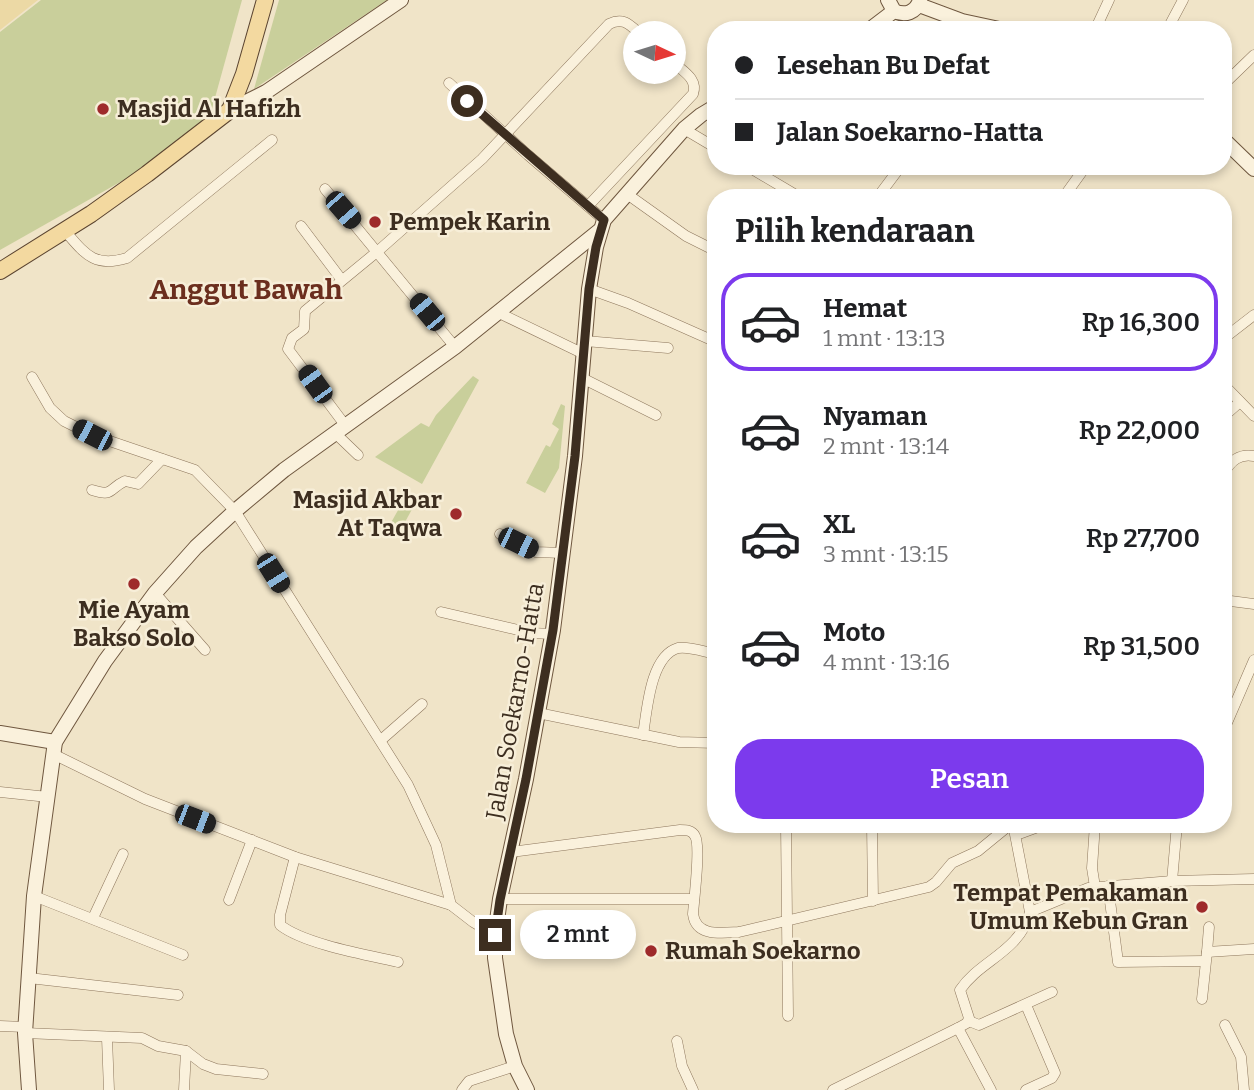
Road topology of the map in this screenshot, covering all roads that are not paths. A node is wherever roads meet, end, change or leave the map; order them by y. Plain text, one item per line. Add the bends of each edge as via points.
1 (265, 0) edge
2 (401, 0) edge
3 (1109, 0) edge
4 (1183, 0) edge
5 (919, 3) edge
6 (891, 5) edge
7 (877, 21) edge
8 (962, 21) edge
9 (1099, 21) edge
10 (1172, 21) edge
11 (623, 22) edge
12 (1254, 55) edge
13 (686, 74) edge
14 (1232, 76) edge
15 (449, 83) dead end
16 (230, 110) junction
17 (707, 111) edge
18 (684, 129) junction
19 (507, 135) junction
20 (272, 140) dead end
21 (707, 143) edge
22 (1232, 148) edge
23 (1254, 169) edge
24 (762, 175) edge
25 (325, 189) dead end
26 (786, 189) edge
27 (627, 194) junction
28 (588, 206) junction
29 (301, 226) dead end
30 (602, 226) junction
31 (65, 231) junction
32 (707, 246) edge
33 (378, 251) junction
34 (0, 271) edge
35 (341, 279) junction
36 (589, 289) junction
37 (497, 312) junction
38 (1254, 316) edge
39 (1232, 332) edge
40 (707, 338) edge
41 (455, 346) junction
42 (585, 347) junction
43 (668, 348) dead end
44 (32, 377) dead end
45 (582, 378) junction
46 (1232, 394) edge
47 (1240, 402) junction
48 (1232, 409) edge
49 (656, 415) dead end
50 (1254, 416) edge
51 (340, 429) junction
52 (358, 455) dead end
53 (1254, 456) edge
54 (162, 459) junction
55 (1232, 462) edge
56 (92, 490) dead end
57 (235, 511) junction
58 (500, 534) dead end
59 (563, 553) junction
60 (155, 593) junction
61 (1232, 601) edge
62 (1254, 604) edge
63 (441, 612) dead end
64 (552, 634) junction
65 (205, 650) dead end
66 (707, 652) edge
67 (1254, 660) edge
68 (422, 704) dead end
69 (1232, 711) edge
70 (538, 713) junction
71 (0, 733) edge
72 (643, 735) junction
73 (381, 740) junction
74 (707, 743) edge
75 (54, 748) junction
76 (0, 792) edge
77 (48, 797) junction
78 (786, 833) edge
79 (872, 833) edge
80 (1005, 833) edge
81 (1014, 833) edge
82 (1094, 833) edge
83 (1176, 833) edge
84 (252, 840) junction
85 (511, 852) junction
86 (123, 854) dead end
87 (295, 857) junction
88 (1254, 879) edge
89 (1172, 881) junction
90 (1108, 886) junction
91 (1095, 887) junction
92 (34, 896) junction
93 (694, 899) junction
94 (229, 900) dead end
95 (500, 900) junction
96 (873, 901) junction
97 (451, 905) junction
98 (1030, 912) junction
99 (93, 918) junction
100 (786, 920) junction
101 (1209, 927) dead end
102 (495, 935) junction
103 (1254, 949) edge
104 (183, 955) dead end
105 (1206, 957) junction
106 (398, 961) dead end
107 (29, 978) junction
108 (1052, 992) dead end
109 (178, 995) dead end
110 (1202, 999) dead end
111 (1026, 1005) junction
112 (788, 1016) dead end
113 (969, 1021) junction
114 (1225, 1025) dead end
115 (0, 1026) edge
116 (958, 1028) junction
117 (25, 1030) junction
118 (107, 1038) junction
119 (677, 1041) dead end
120 (186, 1051) junction
121 (515, 1066) junction
122 (263, 1074) dead end
123 (29, 1090) edge
124 (109, 1090) edge
125 (184, 1090) edge
126 (463, 1090) edge
127 (527, 1090) edge
128 (693, 1090) edge
129 (833, 1090) edge
130 (991, 1090) edge
131 (1026, 1090) edge
132 (1244, 1090) edge

1 - 16 main road
2 - 16 street via 266,92
3 - 9 street
4 - 10 street
5 - 6 street via 907,14
5 - 8 street
6 - 7 street
11 - 19 street via 609,24
12 - 14 street
13 - 28 street via 693,80 693,94
15 - 19 street
16 - 31 main road
17 - 18 street
18 - 21 street
18 - 27 street
19 - 28 street
19 - 33 street
20 - 31 street via 127,258 95,260
22 - 23 street
24 - 26 street
25 - 33 street
27 - 30 street
27 - 32 street
28 - 30 street
29 - 35 street
30 - 36 street, Jalan Soekarno-Hatta
30 - 37 street
31 - 34 main road
33 - 35 street
33 - 41 street
35 - 51 street via 305,311 304,330 288,346
36 - 40 street
36 - 42 street, Jalan Soekarno-Hatta
37 - 41 street
37 - 42 street
38 - 39 street
41 - 51 street
42 - 43 street
42 - 45 street, Jalan Soekarno-Hatta
44 - 54 street via 50,408 64,421
45 - 49 street
45 - 59 street, Jalan Soekarno-Hatta
46 - 47 street
47 - 48 street
47 - 50 street
51 - 52 street
51 - 57 street
53 - 55 street
54 - 56 street via 138,484 125,481 106,494
54 - 57 street via 195,470
57 - 60 street
57 - 73 street
58 - 59 street via 537,552
59 - 64 street, Jalan Soekarno-Hatta
60 - 65 street
60 - 75 street via 105,661
61 - 62 street
63 - 64 street
64 - 70 street, Jalan Soekarno-Hatta
66 - 72 street via 683,648 664,657 656,671
67 - 69 street
68 - 73 street
70 - 72 street
70 - 85 street, Jalan Soekarno-Hatta
71 - 75 street
72 - 74 street
73 - 97 street via 436,845
75 - 77 street
75 - 84 street via 145,799
76 - 77 street
77 - 92 street
78 - 100 street
79 - 96 street
80 - 96 street via 952,863 936,883
81 - 98 street
82 - 91 street
83 - 89 street
84 - 87 street
84 - 94 street
85 - 93 street via 686,830 695,835 697,843
85 - 95 street, Jalan Soekarno-Hatta
86 - 99 street
87 - 97 street
87 - 106 street via 280,925 326,944
88 - 89 street
89 - 90 street
90 - 91 street
90 - 105 street via 1118,962
91 - 98 street
92 - 99 street
92 - 107 street
93 - 95 street
93 - 100 street via 695,923 709,932 738,932
95 - 102 street, Jalan Soekarno-Hatta
96 - 100 street
97 - 102 street
98 - 113 street via 1020,936 961,986
99 - 104 street
100 - 112 street
101 - 105 street
102 - 121 street, Jalan Soekarno-Hatta via 502,1012
103 - 105 street
105 - 110 street
107 - 109 street
107 - 117 street
108 - 111 street
111 - 113 street via 979,1025
111 - 131 street via 1055,1073
113 - 116 street
114 - 132 street via 1241,1056
115 - 117 street
116 - 129 street
116 - 130 street
117 - 118 street
117 - 123 street
118 - 120 street via 142,1038
118 - 124 street
119 - 128 street
120 - 122 street via 216,1069
120 - 125 street
121 - 126 street via 469,1081
121 - 127 street, Jalan Soekarno-Hatta

